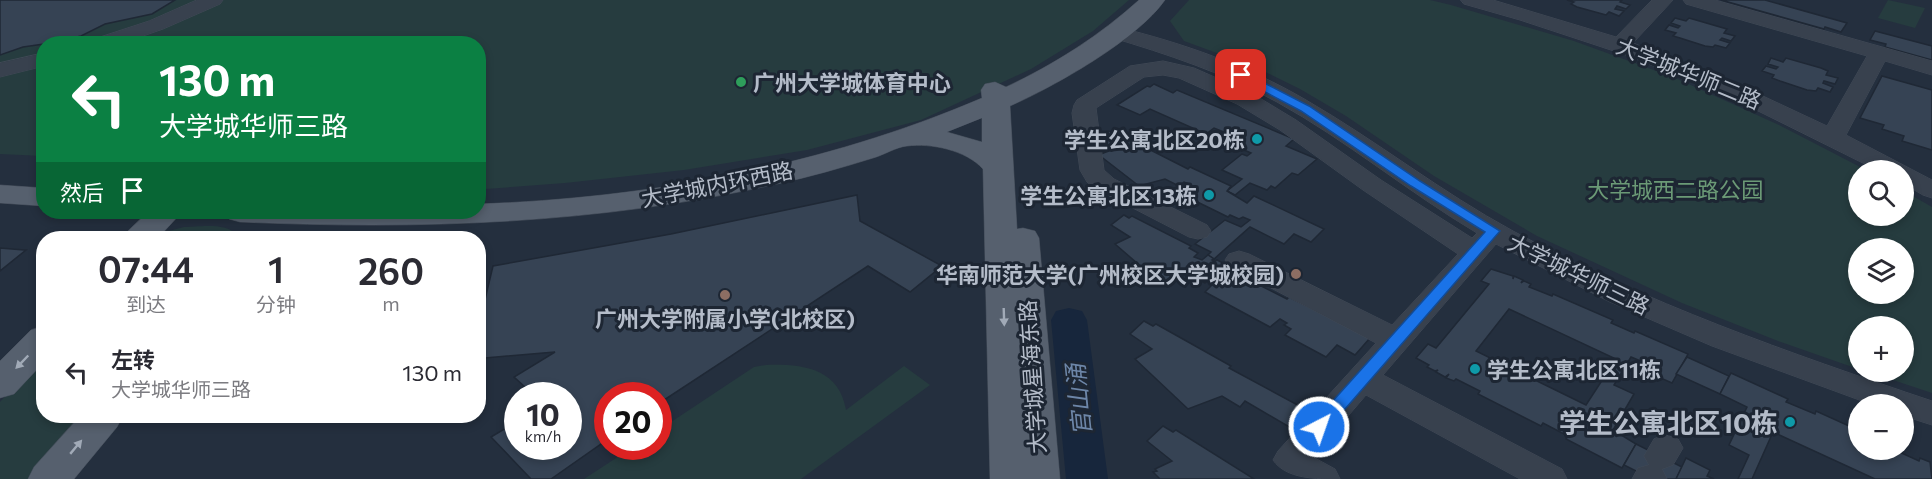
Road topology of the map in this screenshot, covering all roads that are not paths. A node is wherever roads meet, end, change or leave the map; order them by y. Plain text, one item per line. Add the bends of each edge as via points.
1 (213, 0) edge
2 (1135, 0) edge
3 (1153, 0) edge
4 (1471, 0) edge
5 (1663, 0) edge
6 (1693, 0) edge
7 (1860, 27) dead end
8 (1117, 33) junction
9 (122, 36) edge
10 (1621, 44) junction
11 (1850, 45) junction
12 (1879, 53) junction
13 (36, 61) edge
14 (1932, 68) edge
15 (0, 70) edge
16 (1001, 96) junction
17 (1833, 137) junction
18 (900, 140) junction
19 (1877, 160) edge
20 (998, 167) junction
21 (1914, 180) edge
22 (0, 181) edge
23 (36, 183) edge
24 (1932, 190) edge
25 (0, 194) edge
26 (36, 196) edge
27 (486, 201) edge
28 (486, 213) edge
29 (159, 219) edge
30 (268, 219) edge
31 (147, 231) edge
32 (257, 231) edge
33 (1198, 231) dead end
34 (1484, 242) junction
35 (1239, 260) dead end
36 (1396, 340) junction
37 (36, 347) edge
38 (1362, 378) junction
39 (0, 384) edge
40 (1932, 413) edge
41 (97, 423) edge
42 (1539, 476) edge
43 (50, 479) edge
44 (1011, 479) edge
45 (1039, 479) edge
46 (1323, 479) edge

1 - 9 street
2 - 16 main road, 大学城内环西路 via 1085,40 1025,76
3 - 8 main road, 大学城内环西路
4 - 10 street, 大学城华师二路
5 - 10 street
6 - 11 street
7 - 11 street
8 - 16 main road, 大学城内环西路 via 1071,64
8 - 34 street, 大学城华师三路 via 1216,64 1285,97 1415,184
10 - 17 street, 大学城华师二路 via 1720,84
11 - 12 street
12 - 14 street
12 - 17 street
13 - 15 street
16 - 18 main road, 大学城内环西路
16 - 20 main road, 大学城星海东路
16 - 27 main road, 大学城内环西路 via 753,168 610,191
16 - 45 main road, 大学城星海东路
17 - 19 street, 大学城华师二路
18 - 20 main road via 934,139 964,146 987,155
18 - 28 main road, 大学城内环西路 via 769,176 684,193
20 -> 44 main road, 大学城星海东路
21 - 24 street
22 - 23 main road
25 - 26 main road
29 - 31 main road
30 - 32 main road
33 - 34 street via 1105,184 1093,173 1085,105 1138,71 1178,70 1245,99 1295,129 1371,185
34 - 36 street
34 - 40 street, 大学城华师三路 via 1570,272 1774,359
35 - 36 street
36 - 38 street
37 -> 39 main road
38 - 42 street
38 - 46 street via 1290,459
43 -> 41 main road

